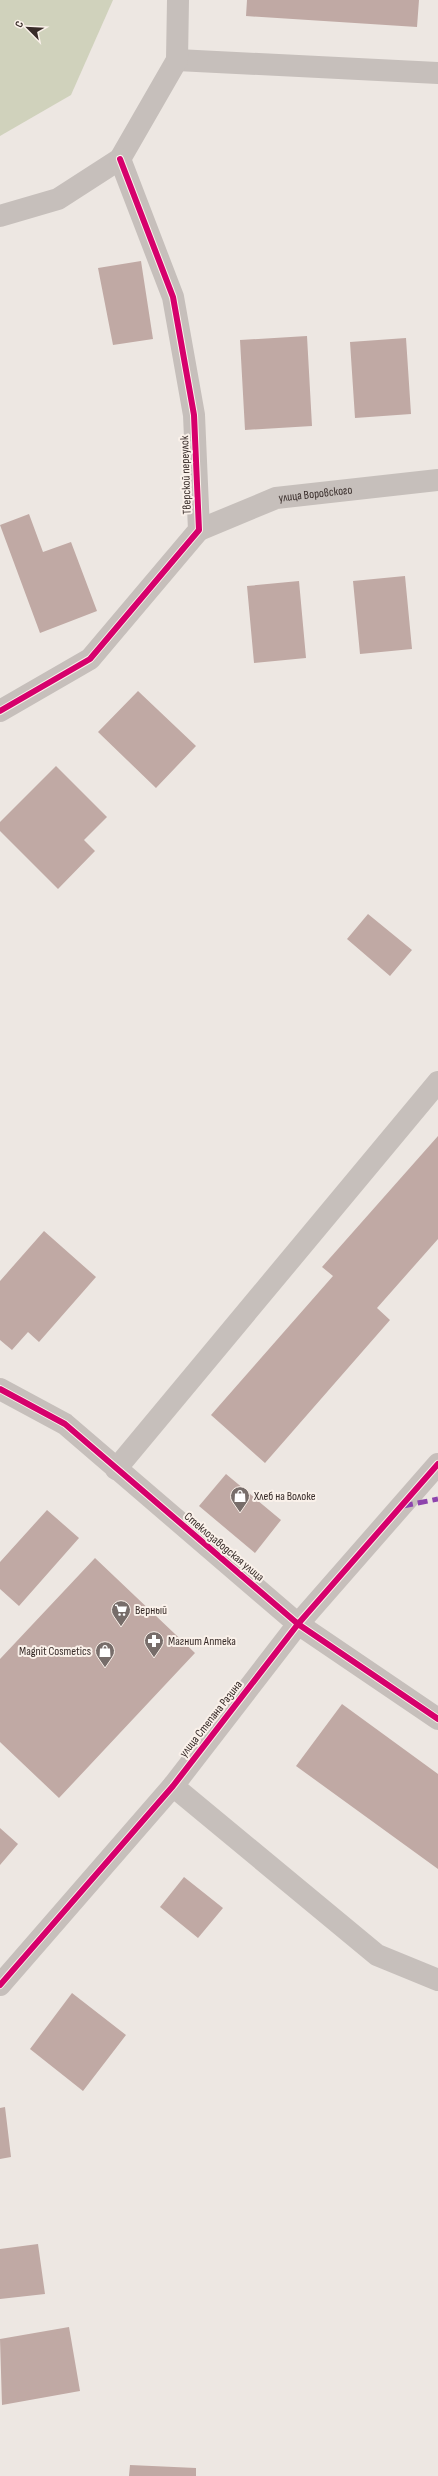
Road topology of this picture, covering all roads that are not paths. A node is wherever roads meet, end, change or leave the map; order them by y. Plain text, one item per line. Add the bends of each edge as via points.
1 (178, 0) edge
2 (177, 60) junction
3 (438, 72) edge
4 (120, 159) junction
5 (0, 216) edge
6 (438, 480) edge
7 (199, 530) junction
8 (0, 711) edge
9 (438, 1082) edge
10 (0, 1389) edge
11 (438, 1464) edge
12 (116, 1469) junction
13 (298, 1624) junction
14 (438, 1719) edge
15 (173, 1786) junction
16 (438, 1980) edge
17 (0, 1985) edge

1 - 2 street
2 - 3 street
2 - 4 street
4 - 5 street via 58,199
4 - 7 street, Тверской переулок via 173,297 194,415
6 - 7 street, улица Воровского via 276,498
7 - 8 street, Тверской переулок via 90,659
9 - 12 street
10 - 12 street, Стеклозаводская улица via 65,1424
11 - 13 street, улица Степана Разина
12 - 13 street, Стеклозаводская улица
13 - 14 street, Стеклозаводская улица
13 - 15 street, улица Степана Разина
15 - 16 street via 377,1955
15 - 17 street, улица Степана Разина

